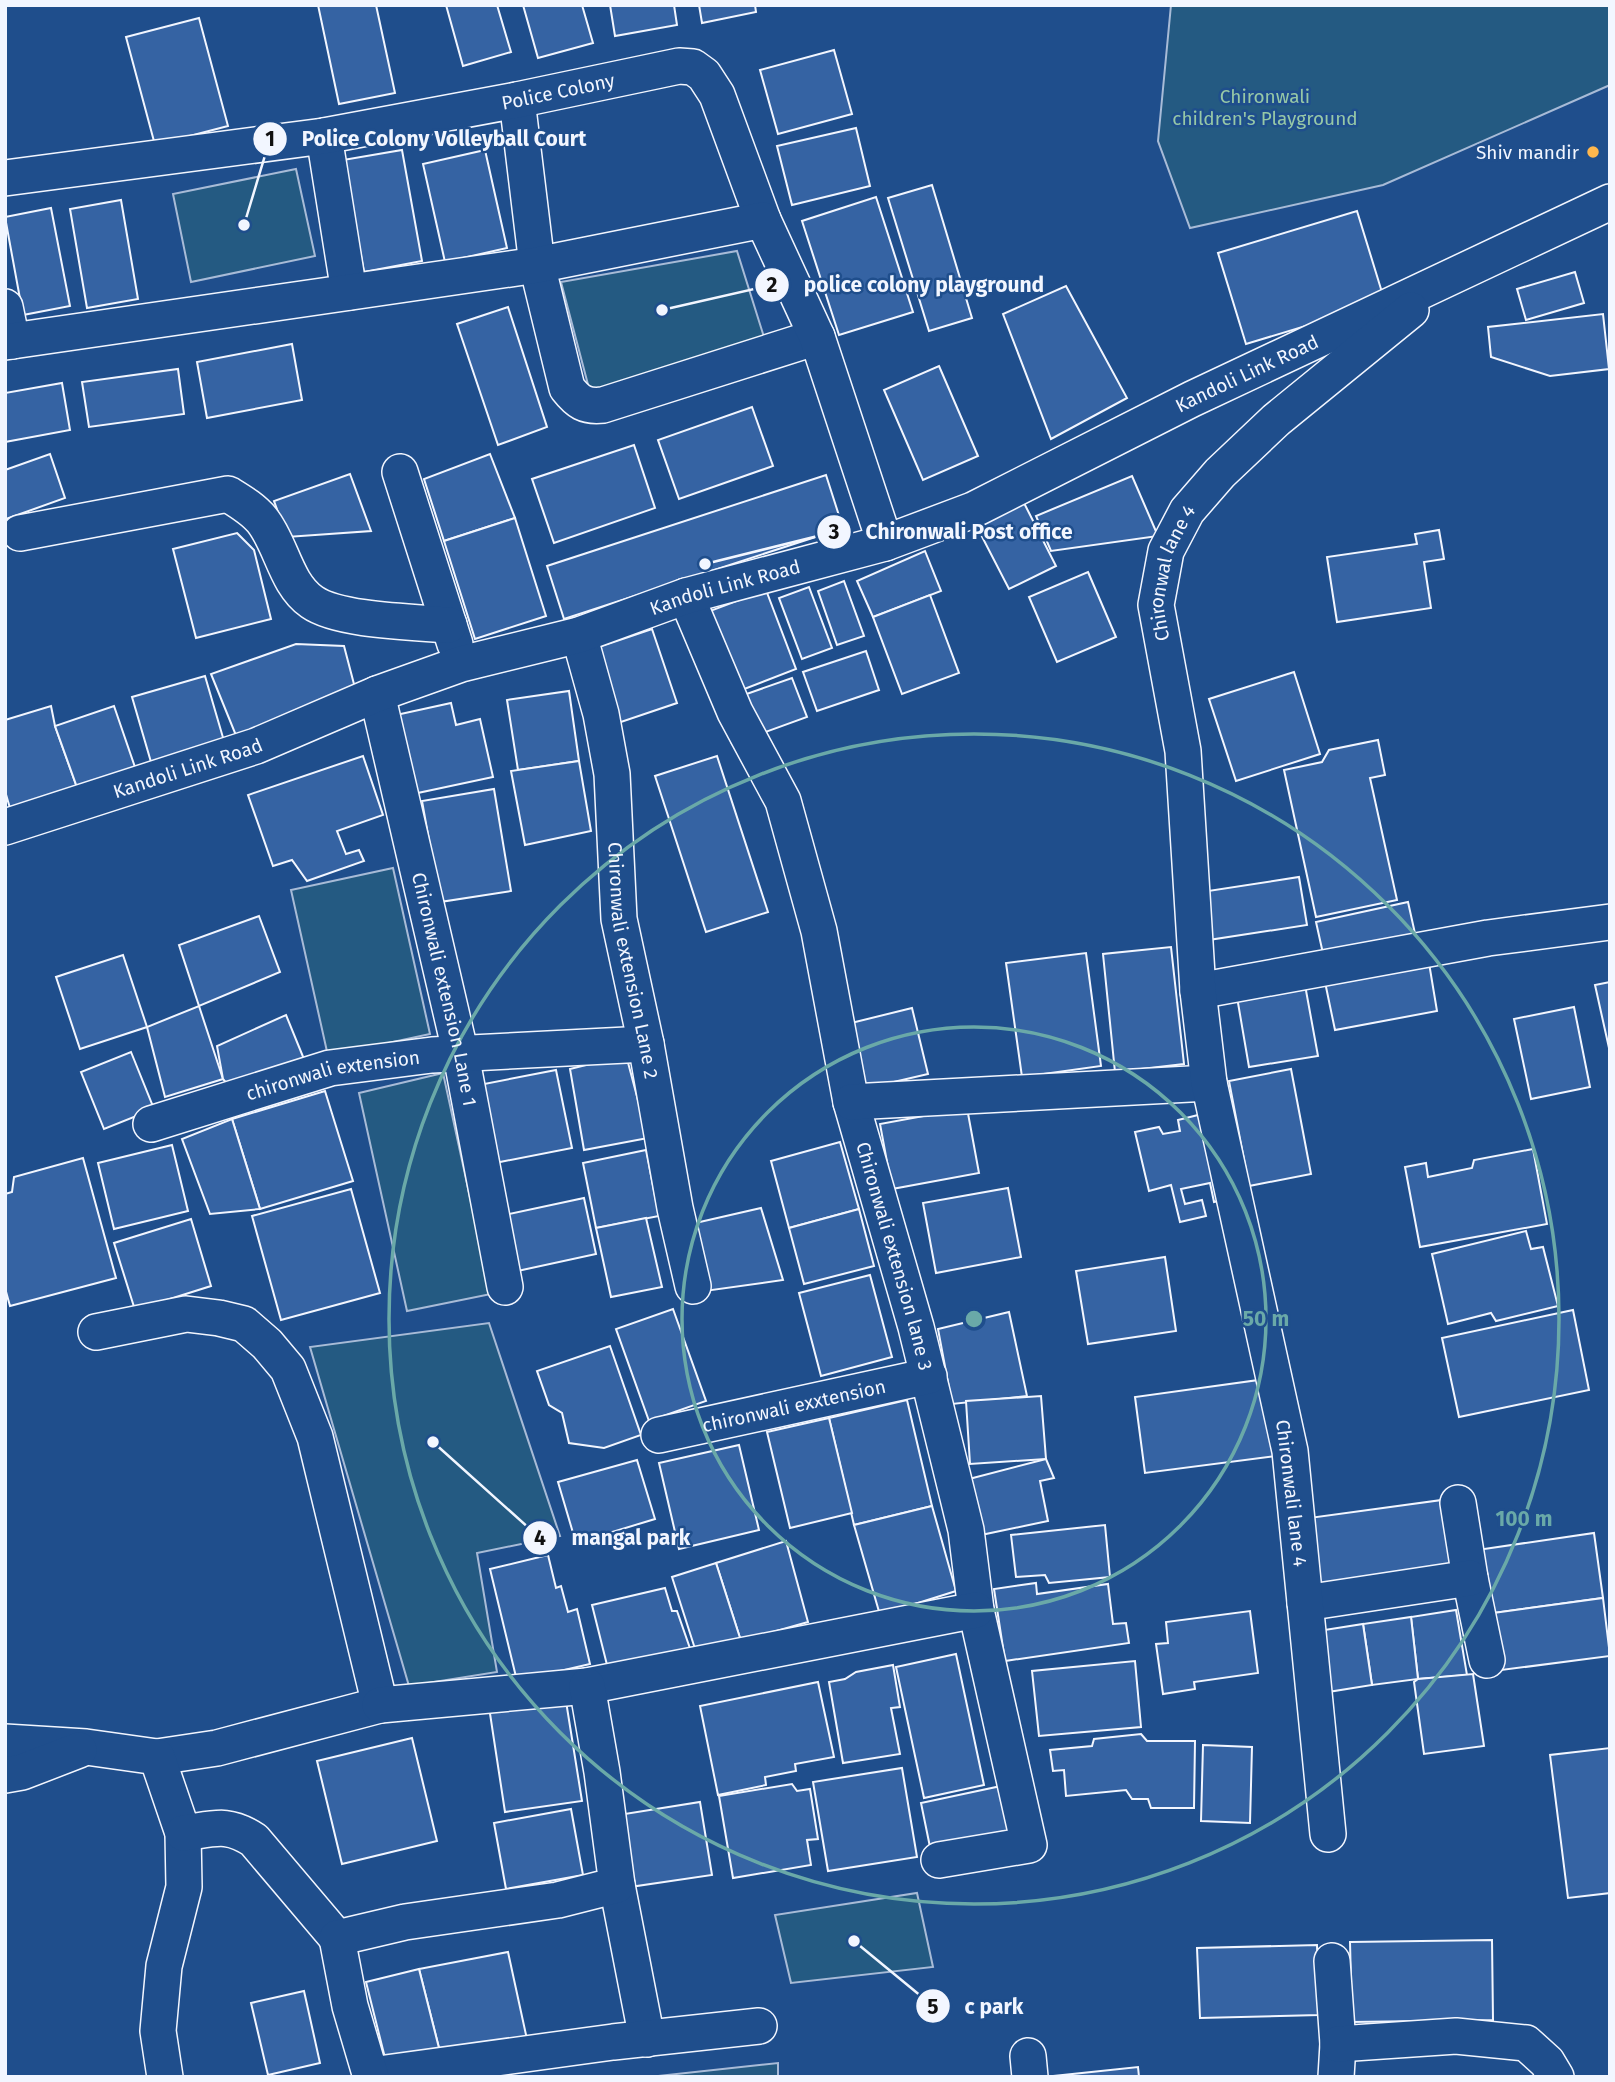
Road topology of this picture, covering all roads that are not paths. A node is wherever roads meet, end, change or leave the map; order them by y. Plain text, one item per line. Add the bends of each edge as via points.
1 (517, 100) junction
2 (324, 136) junction
3 (5, 178) edge
4 (1610, 202) edge
5 (763, 220) junction
6 (537, 265) junction
7 (1456, 274) junction
8 (349, 292) junction
9 (7, 330) edge
10 (817, 337) junction
11 (400, 472) dead end
12 (20, 533) dead end
13 (886, 543) junction
14 (685, 596) junction
15 (449, 625) junction
16 (579, 635) junction
17 (461, 664) junction
18 (377, 694) junction
19 (5, 827) edge
20 (1610, 922) edge
21 (1198, 991) junction
22 (646, 1044) junction
23 (461, 1055) junction
24 (1209, 1083) junction
25 (851, 1102) junction
26 (151, 1124) dead end
27 (693, 1286) dead end
28 (505, 1287) dead end
29 (96, 1332) dead end
30 (929, 1377) junction
31 (659, 1435) dead end
32 (1458, 1503) dead end
33 (1470, 1578) junction
34 (1305, 1603) junction
35 (976, 1611) junction
36 (1487, 1660) dead end
37 (587, 1686) junction
38 (380, 1705) junction
39 (5, 1742) edge
40 (86, 1747) junction
41 (157, 1756) junction
42 (5, 1775) edge
43 (183, 1833) junction
44 (1328, 1834) dead end
45 (939, 1860) dead end
46 (617, 1885) junction
47 (337, 1938) junction
48 (1332, 1961) dead end
49 (759, 2026) dead end
50 (648, 2039) junction
51 (1337, 2060) edge
52 (371, 2076) edge
53 (165, 2077) edge
54 (1556, 2077) edge

1 - 2 street, Police Colony
1 - 5 street, Police Colony via 679,66 693,67 717,95
1 - 6 street
2 - 3 street, Police Colony
2 - 8 street
4 - 7 street, Kandoli Link Road
5 - 6 street
5 - 10 street
6 - 8 street
6 - 10 street via 567,388 589,406
7 - 13 street, Kandoli Link Road via 1192,399 973,510
7 - 21 street, Chironwal lane 4 via 1276,420 1220,473 1187,511 1166,551 1156,605 1183,751
8 - 9 street
10 - 13 street
11 - 15 street
12 - 15 street via 228,494 264,521 297,586 313,603 351,617
13 - 14 street, Kandoli Link Road
14 - 16 street, Kandoli Link Road
14 - 25 street, Chironwali extension lane 3 via 735,712 783,801 819,931
15 - 17 street
16 - 17 street, Kandoli Link Road
16 - 22 street, Chironwali extension Lane 2 via 612,774 619,919
17 - 18 street, Kandoli Link Road
18 - 19 street, Kandoli Link Road via 256,746
18 - 23 street, Chironwali extension Lane 1
20 - 21 street via 1488,938
21 - 24 street, Chironwali lane 4
22 - 23 street, chironwali extension
22 - 27 street, Chironwali extension Lane 2
23 - 26 street, chironwali extension via 330,1068
23 - 28 street, Chironwali extension Lane 1
24 - 25 street
24 - 34 street, Chironwali lane 4 via 1290,1451
25 - 30 street, Chironwali extension lane 3
29 - 38 street via 186,1314 219,1318 244,1324 288,1369 315,1437
30 - 31 street, chironwali exxtension
30 - 35 street, Chironwali extension lane 3 via 966,1530
32 - 33 street
33 - 34 street
33 - 36 street
34 - 44 street, Chironwali lane 4
35 - 37 street
35 - 45 street, Chironwali extension lane 3 via 1030,1845
37 - 38 street
37 - 46 street
38 - 41 street via 217,1748
39 - 40 street
40 - 41 street
40 - 42 street
41 - 43 street
43 - 47 street via 229,1827 254,1840
43 - 53 street via 184,1887 164,1966 158,2031
46 - 47 street via 558,1900 405,1922
46 - 50 street
47 - 52 street via 350,2006
48 - 51 street
49 - 50 street
50 - 52 street
51 - 54 street via 1456,2036 1526,2043

